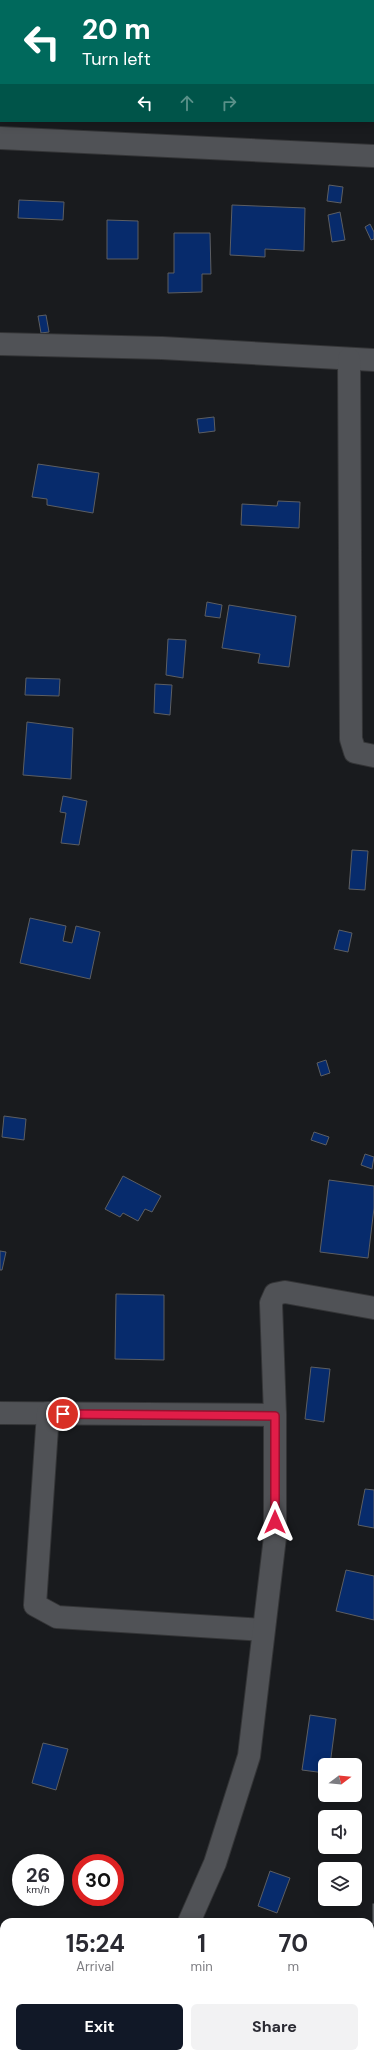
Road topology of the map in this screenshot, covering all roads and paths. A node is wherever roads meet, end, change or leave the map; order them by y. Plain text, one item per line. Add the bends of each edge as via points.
1 (0, 138) edge
2 (374, 156) edge
3 (0, 344) edge
4 (349, 359) junction
5 (374, 360) edge
6 (374, 756) edge
7 (374, 1308) edge
8 (0, 1413) edge
9 (48, 1413) junction
10 (275, 1416) junction
11 (263, 1630) junction
12 (191, 1918) edge

1 - 2 street
3 - 4 street via 162,348
4 - 5 street
4 - 6 street via 351,739 355,752
7 - 10 street via 285,1292 275,1294 271,1303
8 - 9 street
9 - 10 street
9 - 11 street via 35,1605 57,1617
10 - 11 street via 275,1537
11 - 12 street via 249,1756 215,1863

